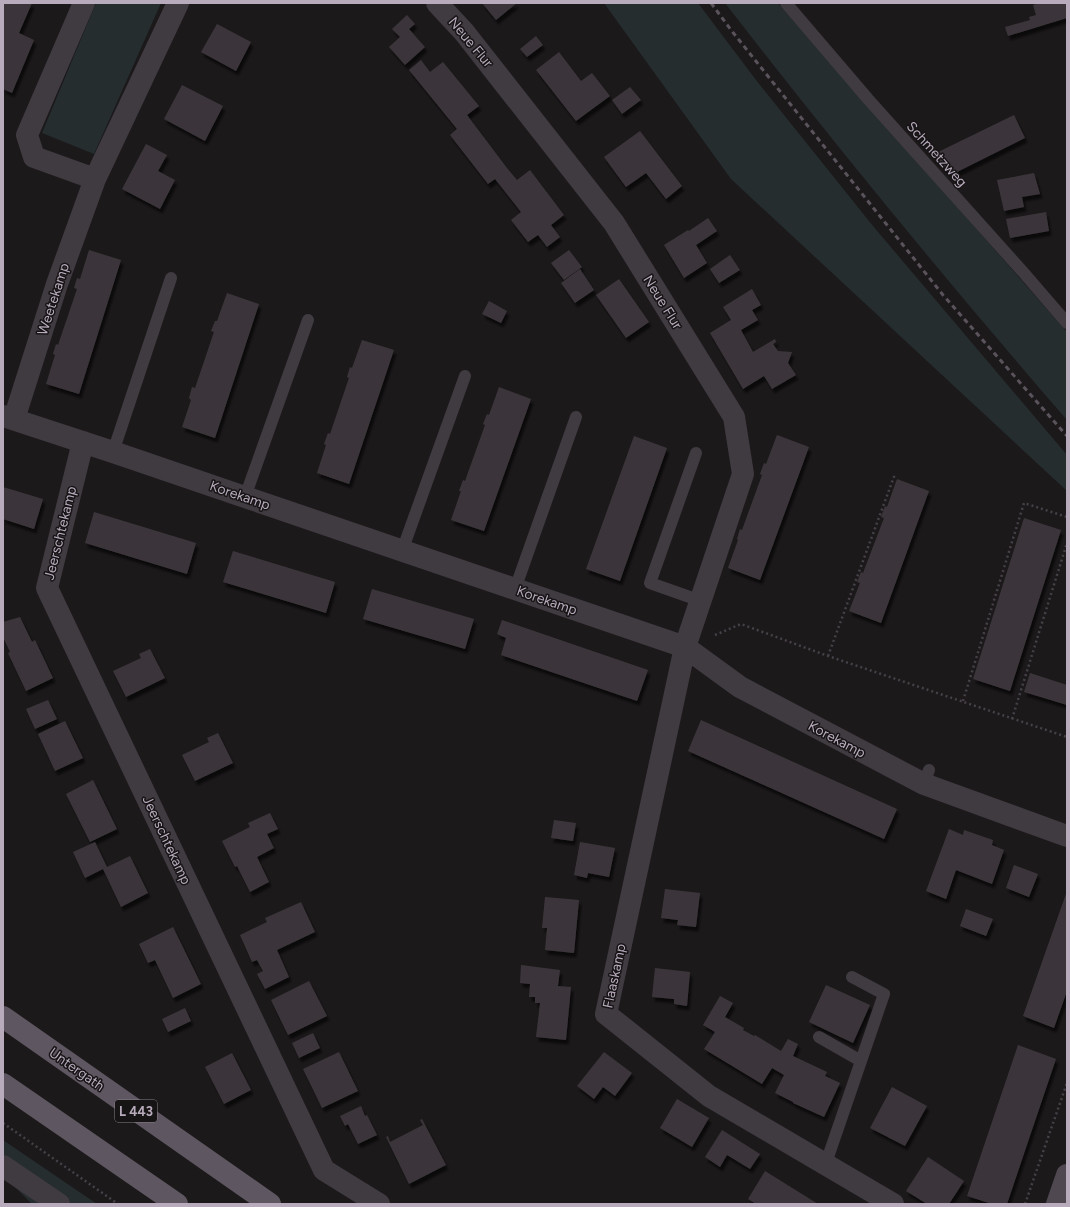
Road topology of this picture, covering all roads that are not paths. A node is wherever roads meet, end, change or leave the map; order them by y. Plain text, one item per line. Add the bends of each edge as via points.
1 (84, 3) edge
2 (178, 3) edge
3 (437, 3) edge
4 (786, 3) edge
5 (95, 179) junction
6 (171, 278) dead end
7 (308, 320) dead end
8 (1067, 323) edge
9 (465, 376) dead end
10 (576, 417) dead end
11 (8, 418) edge
12 (83, 442) junction
13 (113, 452) junction
14 (696, 453) dead end
15 (245, 497) junction
16 (402, 550) junction
17 (515, 589) junction
18 (701, 601) junction
19 (685, 647) junction
20 (1067, 836) edge
21 (852, 977) dead end
22 (3, 1017) edge
23 (819, 1038) dead end
24 (861, 1060) junction
25 (3, 1084) edge
26 (826, 1163) junction
27 (3, 1166) edge
28 (1067, 1175) edge
29 (59, 1204) edge
30 (177, 1204) edge
31 (270, 1204) edge
32 (379, 1204) edge
33 (893, 1204) edge
34 (1057, 1204) edge

1 - 5 street via 27,135 34,157
2 - 5 street, Weetekamp
3 - 18 street, Neue Flur via 464,32 614,223 734,417 743,474
4 - 8 lane, Schmetzweg
5 - 11 street, Weetekamp
6 - 13 lane
7 - 15 lane
9 - 16 lane
10 - 17 lane
11 - 12 street, Korekamp
12 - 13 street, Korekamp
12 - 32 street, Jeerschtekamp via 47,588 324,1170
13 - 15 street, Korekamp
14 - 18 lane via 650,583
15 - 16 street, Korekamp
16 - 17 street, Korekamp
17 - 19 street, Korekamp
18 - 19 street, Neue Flur
19 - 20 street, Korekamp via 740,687 927,777
19 - 26 street, Flaaskamp via 606,1014 709,1096
21 - 24 lane via 884,994
22 - 31 main road, Untergath / L 443
23 - 24 lane
24 - 26 lane
25 - 30 main road
26 - 33 street, Flaaskamp
27 - 29 street
28 - 34 main road

